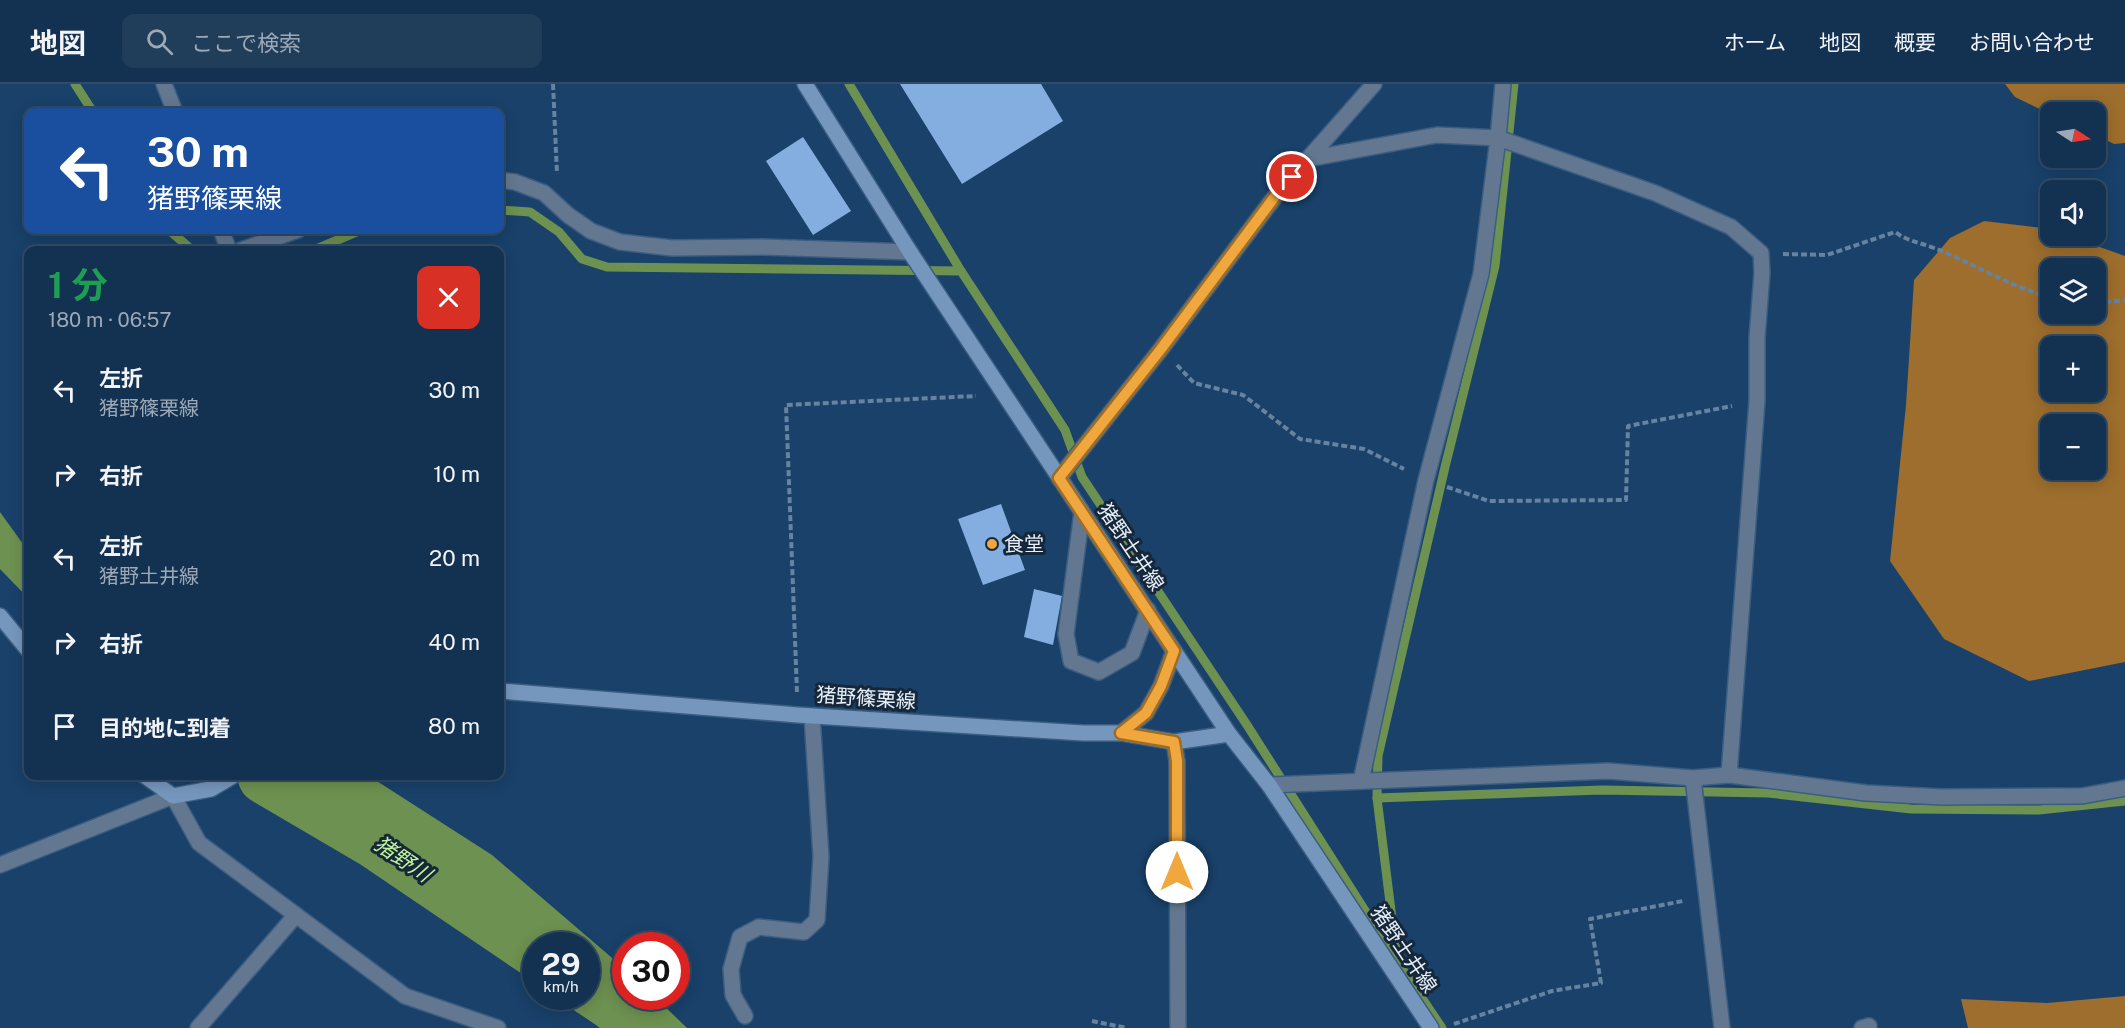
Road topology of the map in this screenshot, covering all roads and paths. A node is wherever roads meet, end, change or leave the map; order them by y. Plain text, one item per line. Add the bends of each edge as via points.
1 (164, 84) edge
2 (553, 84) edge
3 (805, 84) edge
4 (1374, 84) edge
5 (1503, 84) edge
6 (173, 108) edge
7 (1498, 138) junction
8 (1308, 159) junction
9 (504, 181) edge
10 (553, 201) junction
11 (287, 234) edge
12 (252, 246) edge
13 (910, 252) junction
14 (1761, 253) junction
15 (2040, 294) edge
16 (2125, 300) edge
17 (2106, 302) edge
18 (1161, 349) junction
19 (1004, 395) junction
20 (1757, 401) junction
21 (1059, 478) junction
22 (1426, 480) junction
23 (1082, 512) junction
24 (1148, 610) junction
25 (0, 616) edge
26 (24, 645) edge
27 (1174, 651) junction
28 (504, 691) edge
29 (805, 715) junction
30 (1121, 733) junction
31 (1229, 734) junction
32 (1174, 742) junction
33 (1729, 775) junction
34 (1693, 778) junction
35 (151, 780) edge
36 (226, 780) edge
37 (1361, 781) junction
38 (1269, 785) junction
39 (2125, 788) edge
40 (173, 796) junction
41 (0, 865) edge
42 (1707, 896) junction
43 (296, 915) junction
44 (745, 1017) dead end
45 (1092, 1021) dead end
46 (1453, 1024) dead end
47 (198, 1028) edge
48 (498, 1028) edge
49 (1127, 1028) edge
50 (1178, 1028) edge
51 (1431, 1028) edge
52 (1722, 1028) edge

1 - 6 street
2 - 10 path via 557,186
3 - 13 main road, 猪野土井線
4 - 8 street
5 - 7 street
7 - 8 street via 1437,135
7 - 14 street via 1666,197 1731,227
7 - 22 street via 1481,274
8 - 18 street via 1276,195
9 - 10 street via 544,193
10 - 13 street via 591,231 620,242 672,248 763,246
11 - 12 street
13 - 19 main road, 猪野土井線
14 - 15 path via 1827,255 1895,232 1908,241 1932,247
14 - 20 street
16 - 17 path
18 - 21 street
18 - 22 path via 1194,383 1243,395 1300,439 1364,449
19 - 21 main road, 猪野土井線
19 - 29 path via 786,405
20 - 22 path via 1628,426 1626,500 1488,501
20 - 33 street
21 - 23 main road, 猪野土井線
22 - 37 street
23 - 24 main road, 猪野土井線
23 - 24 street via 1066,634 1071,661 1099,672 1132,653
24 - 27 main road, 猪野土井線
25 - 26 main road
27 - 30 street via 1146,713
27 - 31 main road, 猪野土井線
28 - 29 main road, 猪野篠栗線
29 - 30 main road, 猪野篠栗線
29 - 44 street via 822,857 817,920 804,932 759,927 740,937 731,969 733,995
30 - 32 main road, 猪野篠栗線
31 - 32 main road, 猪野篠栗線
31 - 38 main road, 猪野土井線
32 - 50 street
33 - 34 street
33 - 39 street via 1866,793 1942,797 2082,796
34 - 37 street via 1608,771
34 - 42 street
35 - 40 main road
36 - 40 main road via 211,789
37 - 38 street
38 - 51 main road, 猪野土井線
40 - 41 street
40 - 43 street via 199,843
42 - 46 path via 1590,919 1601,982 1552,991
42 - 52 street
43 - 47 street
43 - 48 street via 405,996
45 - 49 path

